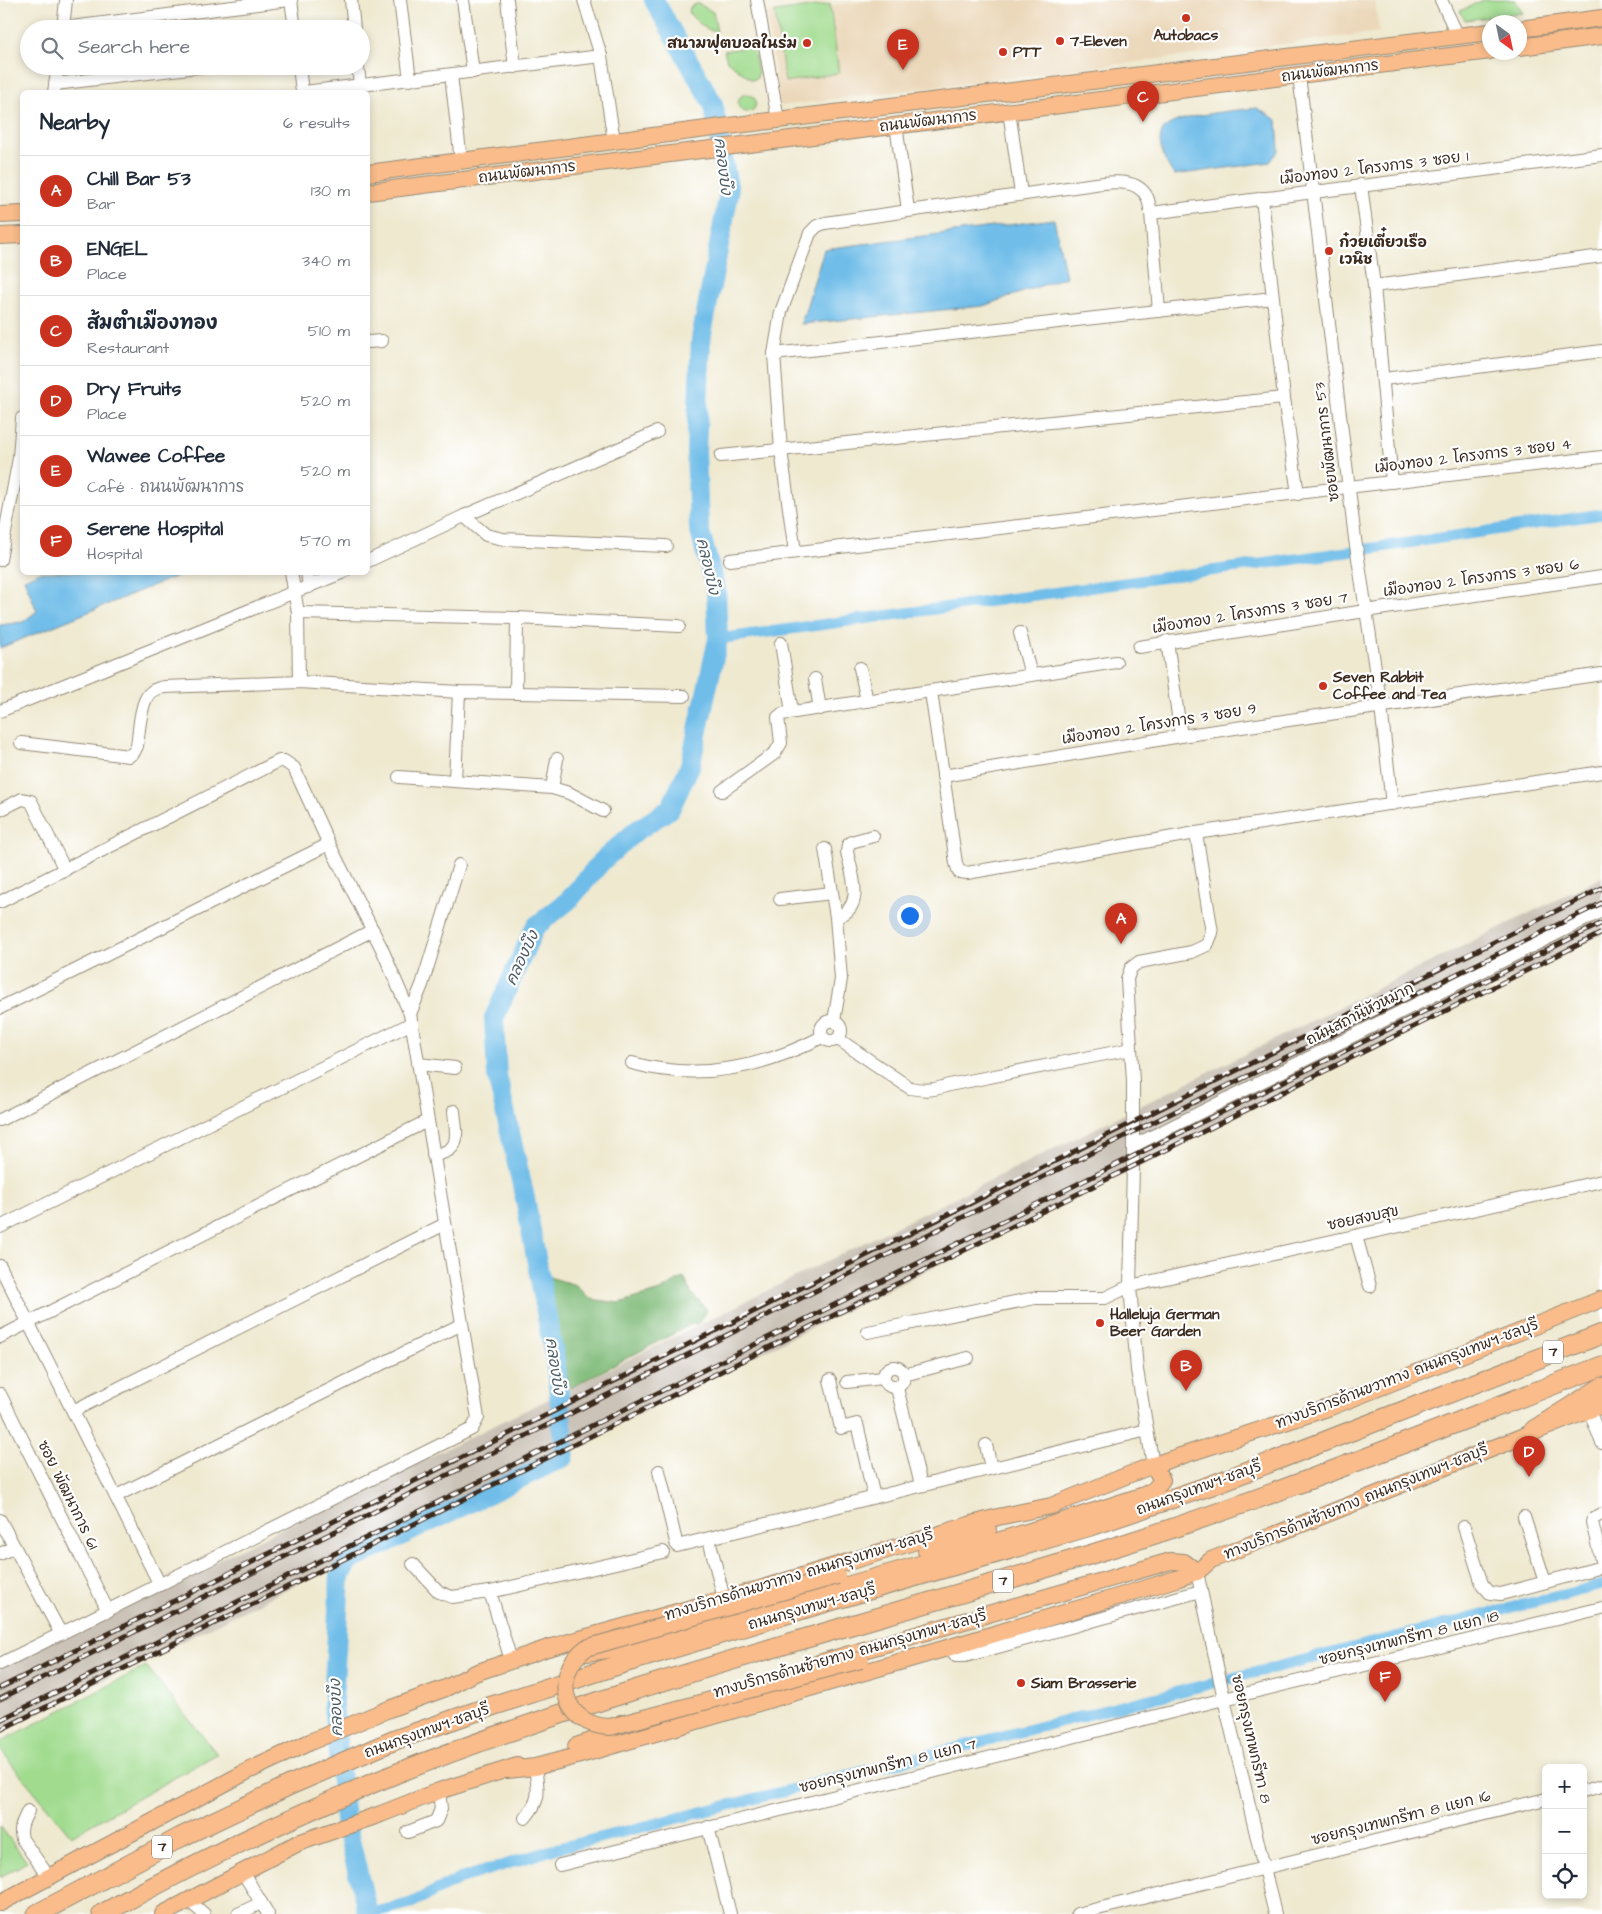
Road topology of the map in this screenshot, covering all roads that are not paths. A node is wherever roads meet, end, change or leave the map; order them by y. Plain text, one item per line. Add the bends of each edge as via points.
1 (66, 0) edge
2 (290, 0) edge
3 (350, 0) edge
4 (400, 0) edge
5 (463, 0) edge
6 (508, 0) edge
7 (584, 0) edge
8 (757, 0) edge
9 (1441, 0) edge
10 (1602, 18) edge
11 (64, 20) edge
12 (128, 20) edge
13 (293, 20) edge
14 (353, 20) edge
15 (1527, 28) edge
16 (1482, 33) edge
17 (1458, 36) junction
18 (1602, 36) edge
19 (1527, 46) edge
20 (1482, 51) edge
21 (1459, 54) junction
22 (601, 56) junction
23 (1289, 56) junction
24 (515, 67) junction
25 (473, 72) junction
26 (451, 74) junction
27 (57, 75) edge
28 (144, 75) edge
29 (300, 75) edge
30 (359, 75) edge
31 (1299, 75) junction
32 (410, 80) junction
33 (360, 86) junction
34 (55, 88) edge
35 (303, 90) edge
36 (322, 90) edge
37 (949, 99) junction
38 (1009, 111) junction
39 (950, 118) junction
40 (778, 120) junction
41 (896, 125) junction
42 (614, 141) junction
43 (1602, 155) edge
44 (461, 161) junction
45 (370, 173) edge
46 (1361, 185) junction
47 (370, 192) edge
48 (1313, 192) junction
49 (1020, 194) junction
50 (1262, 198) junction
51 (908, 210) junction
52 (1150, 213) junction
53 (20, 214) edge
54 (0, 215) edge
55 (20, 235) edge
56 (0, 236) edge
57 (1602, 256) edge
58 (1374, 286) junction
59 (1273, 298) junction
60 (1159, 311) junction
61 (382, 341) dead end
62 (370, 342) edge
63 (1602, 351) edge
64 (774, 354) junction
65 (1384, 379) junction
66 (1284, 398) junction
67 (657, 432) dead end
68 (781, 450) junction
69 (721, 456) dead end
70 (1602, 457) edge
71 (20, 463) edge
72 (1392, 482) junction
73 (1349, 488) junction
74 (1298, 494) junction
75 (464, 516) junction
76 (666, 546) dead end
77 (795, 552) junction
78 (0, 560) edge
79 (370, 560) edge
80 (730, 560) dead end
81 (292, 575) edge
82 (307, 575) edge
83 (336, 575) edge
84 (1602, 577) edge
85 (309, 586) junction
86 (295, 593) junction
87 (1365, 611) junction
88 (298, 613) junction
89 (518, 618) junction
90 (679, 626) dead end
91 (1020, 632) dead end
92 (1167, 641) junction
93 (781, 643) dead end
94 (1139, 647) dead end
95 (1116, 662) dead end
96 (860, 668) dead end
97 (1031, 674) junction
98 (1602, 674) edge
99 (816, 679) dead end
100 (299, 682) junction
101 (459, 692) junction
102 (516, 692) junction
103 (930, 692) junction
104 (684, 696) dead end
105 (867, 701) junction
106 (1381, 707) junction
107 (820, 709) junction
108 (0, 711) edge
109 (792, 712) junction
110 (1181, 736) junction
111 (21, 743) dead end
112 (557, 759) dead end
113 (1602, 772) edge
114 (943, 776) junction
115 (399, 777) dead end
116 (455, 780) junction
117 (552, 788) junction
118 (722, 790) dead end
119 (1392, 804) junction
120 (0, 810) edge
121 (603, 811) dead end
122 (1196, 833) junction
123 (873, 836) dead end
124 (329, 844) junction
125 (825, 849) dead end
126 (459, 865) dead end
127 (65, 870) junction
128 (832, 893) junction
129 (780, 899) dead end
130 (0, 902) edge
131 (1602, 912) edge
132 (836, 917) junction
133 (373, 930) junction
134 (0, 1008) edge
135 (411, 1018) junction
136 (834, 1021) junction
137 (822, 1037) junction
138 (838, 1039) junction
139 (1132, 1049) junction
140 (632, 1063) dead end
141 (418, 1064) junction
142 (455, 1068) dead end
143 (454, 1112) dead end
144 (0, 1120) edge
145 (427, 1121) junction
146 (1132, 1146) junction
147 (433, 1155) junction
148 (1602, 1181) edge
149 (445, 1224) junction
150 (0, 1227) edge
151 (1356, 1236) junction
152 (0, 1266) edge
153 (1130, 1286) junction
154 (1370, 1286) dead end
155 (1602, 1299) edge
156 (28, 1322) junction
157 (462, 1324) junction
158 (868, 1332) dead end
159 (1602, 1334) edge
160 (0, 1337) edge
161 (968, 1358) dead end
162 (1602, 1366) edge
163 (904, 1375) junction
164 (883, 1378) junction
165 (830, 1380) dead end
166 (847, 1382) dead end
167 (897, 1388) junction
168 (1602, 1388) edge
169 (0, 1394) edge
170 (1596, 1407) edge
171 (73, 1411) junction
172 (1147, 1430) junction
173 (1534, 1430) junction
174 (1602, 1443) edge
175 (986, 1446) dead end
176 (1153, 1465) junction
177 (991, 1468) junction
178 (659, 1472) dead end
179 (921, 1485) junction
180 (116, 1496) junction
181 (874, 1497) junction
182 (1051, 1506) junction
183 (1602, 1514) edge
184 (1524, 1517) dead end
185 (0, 1520) edge
186 (1464, 1527) dead end
187 (710, 1539) junction
188 (14, 1547) junction
189 (663, 1552) dead end
190 (0, 1554) edge
191 (413, 1564) dead end
192 (1159, 1564) junction
193 (1602, 1566) edge
194 (1197, 1572) junction
195 (1176, 1579) junction
196 (1545, 1582) junction
197 (160, 1585) junction
198 (1073, 1589) junction
199 (1202, 1591) junction
200 (490, 1592) junction
201 (724, 1599) junction
202 (1078, 1608) junction
203 (1602, 1608) edge
204 (108, 1611) junction
205 (1034, 1622) junction
206 (61, 1634) junction
207 (950, 1647) junction
208 (510, 1660) junction
209 (0, 1664) edge
210 (446, 1688) junction
211 (1224, 1696) junction
212 (535, 1767) junction
213 (507, 1770) junction
214 (1602, 1786) edge
215 (1587, 1790) edge
216 (439, 1791) junction
217 (1542, 1801) edge
218 (28, 1811) dead end
219 (526, 1818) dead end
220 (708, 1827) junction
221 (408, 1832) dead end
222 (560, 1865) dead end
223 (1264, 1868) junction
224 (242, 1872) junction
225 (49, 1877) junction
226 (261, 1902) junction
227 (0, 1903) edge
228 (176, 1910) edge
229 (37, 1914) edge
230 (102, 1914) edge
231 (204, 1914) edge
232 (238, 1914) edge
233 (268, 1914) edge
234 (730, 1914) edge
235 (1077, 1914) edge
236 (1275, 1914) edge

1 - 11 street
2 - 12 street
2 - 13 street
3 - 14 street
4 - 32 street
5 - 25 street
6 - 24 street
7 - 22 street
8 - 40 street
9 - 17 street
10 - 15 main road
16 - 17 main road, ถนนพัฒนาการ
17 - 21 main road
17 - 23 main road, ถนนพัฒนาการ
18 - 19 main road
20 - 21 main road, ถนนพัฒนาการ
21 - 31 main road, ถนนพัฒนาการ
22 - 24 street
22 - 42 street
23 - 31 main road
23 - 37 main road, ถนนพัฒนาการ
24 - 25 street
25 - 26 street
26 - 32 street
26 - 44 street
27 - 34 street
28 - 34 street
29 - 35 street
30 - 33 street
31 - 38 main road, ถนนพัฒนาการ
31 - 48 street, ซอยพัฒนาการ 53
32 - 33 street
33 - 36 street
37 - 39 main road
37 - 40 main road, ถนนพัฒนาการ
38 - 39 main road, ถนนพัฒนาการ
38 - 49 street
39 - 41 main road, ถนนพัฒนาการ
40 - 42 main road, ถนนพัฒนาการ
41 - 47 main road, ถนนพัฒนาการ
41 - 51 street
42 - 44 main road, ถนนพัฒนาการ
43 - 46 street, เมืองทอง 2 โครงการ 3 ซอย 1
44 - 45 main road, ถนนพัฒนาการ
46 - 48 street, เมืองทอง 2 โครงการ 3 ซอย 1
46 - 58 street
48 - 50 street, เมืองทอง 2 โครงการ 3 ซอย 1
48 - 73 street, ซอยพัฒนาการ 53
49 - 51 street
49 - 52 street via 1123,181 1137,186 1147,198
50 - 52 street, เมืองทอง 2 โครงการ 3 ซอย 1
50 - 59 street
51 - 64 street via 824,223 810,233 781,312
52 - 60 street
53 - 54 main road
55 - 56 main road
57 - 58 street
58 - 65 street
59 - 60 street
59 - 66 street
60 - 64 street
61 - 62 street
63 - 65 street
64 - 68 street
65 - 72 street
66 - 68 street
66 - 74 street
67 - 75 street
68 - 69 street
68 - 77 street
70 - 72 street, เมืองทอง 2 โครงการ 3 ซอย 4
71 - 78 street
72 - 73 street, เมืองทอง 2 โครงการ 3 ซอย 4
73 - 74 street, เมืองทอง 2 โครงการ 3 ซอย 4
73 - 87 street, ซอยพัฒนาการ 53
74 - 77 street, เมืองทอง 2 โครงการ 3 ซอย 4
75 - 76 street via 486,535 503,539
75 - 79 street
77 - 80 street, เมืองทอง 2 โครงการ 3 ซอย 4
81 - 86 street
82 - 85 street
83 - 85 street
84 - 87 street, เมืองทอง 2 โครงการ 3 ซอย 6
85 - 86 street
86 - 88 street
86 - 108 street
87 - 92 street, เมืองทอง 2 โครงการ 3 ซอย 7
87 - 106 street, ซอยพัฒนาการ 53
88 - 89 street
88 - 100 street
89 - 90 street
89 - 102 street
91 - 97 street
92 - 94 street, เมืองทอง 2 โครงการ 3 ซอย 7
92 - 110 street
93 - 109 street
95 - 97 street
96 - 105 street
97 - 103 street
98 - 106 street, เมืองทอง 2 โครงการ 3 ซอย 9
99 - 107 street
100 - 101 street
100 - 111 street via 156,689 147,697 137,746 129,756
101 - 102 street
101 - 116 street
102 - 104 street
103 - 105 street
103 - 114 street
105 - 107 street
106 - 110 street, เมืองทอง 2 โครงการ 3 ซอย 9
106 - 119 street, ซอยพัฒนาการ 53
107 - 109 street
109 - 118 street via 778,717 781,743 775,752
110 - 114 street, เมืองทอง 2 โครงการ 3 ซอย 9
112 - 117 street
113 - 119 street
114 - 122 street via 959,872
115 - 116 street
116 - 117 street
117 - 121 street
119 - 122 street
120 - 127 street via 22,799 31,801
122 - 139 street via 1212,933 1206,945 1192,952 1139,962 1131,968 1127,979
123 - 132 street via 848,845 855,895 851,910
124 - 127 street via 294,768 279,761
124 - 133 street
124 - 134 street
125 - 128 street
126 - 135 street
127 - 130 street
128 - 129 street
128 - 132 street
131 - 146 street, ถนนสถานีหัวหมาก
132 - 136 street via 841,978
133 - 135 street
133 - 144 street
135 - 141 street
135 - 150 street
136 - 137 street via 824,1024
136 - 138 street via 842,1030
137 - 138 street via 830,1042
137 - 140 street via 777,1058 699,1072 656,1070
138 - 139 street via 910,1088 922,1090
139 - 146 street
141 - 142 street
141 - 145 street
143 - 147 street via 454,1146 442,1154
145 - 147 street
145 - 156 street
146 - 153 street
147 - 149 street
148 - 151 street, ซอยสงบสุข
149 - 157 street
149 - 171 street
151 - 153 street, ซอยสงบสุข
151 - 154 street
152 - 156 street
153 - 158 street, ซอยสงบสุข via 1105,1298 1035,1298
153 - 172 street via 1137,1370
155 - 176 main road, ทางบริการด้านขวาทาง ถนนกรุงเทพฯ-ชลบุรี via 1328,1408
156 - 160 street
156 - 171 street
157 - 180 street
157 - 197 street via 478,1413 472,1429
159 - 229 highway, ถนนกรุงเทพฯ-ชลบุรี / 7 via 1212,1485 1094,1525 621,1664 395,1740 181,1837
161 - 163 street
162 - 230 highway, ถนนกรุงเทพฯ-ชลบุรี / 7 via 1225,1511 501,1735 306,1812
163 - 164 street via 898,1368 890,1367
163 - 167 street
164 - 166 street
164 - 167 street via 888,1386
165 - 181 street via 840,1428 858,1424
167 - 179 street
168 - 173 highway
169 - 204 street, ซอย พัฒนาการ 61
170 - 173 main road, ทางบริการด้านซ้ายทาง ถนนกรุงเทพฯ-ชลบุรี
170 - 174 street
171 - 180 street
172 - 176 street
172 - 177 street
173 - 194 main road, ทางบริการด้านซ้ายทาง ถนนกรุงเทพฯ-ชลบุรี via 1211,1560
175 - 177 street
176 - 182 main road, ทางบริการด้านขวาทาง ถนนกรุงเทพฯ-ชลบุรี
176 - 210 main road, ทางบริการด้านขวาทาง ถนนกรุงเทพฯ-ชลบุรี via 1162,1480 1154,1490 1034,1531 645,1642 563,1654 480,1681
177 - 179 street
178 - 187 street via 677,1546
179 - 181 street
180 - 197 street
181 - 187 street
182 - 201 main road, ทางบริการด้านขวาทาง ถนนกรุงเทพฯ-ชลบุรี via 969,1525
182 - 205 main road, bridge via 946,1545 586,1648 572,1662 567,1674 566,1695 572,1710 582,1719 589,1724 610,1727 979,1628
183 - 193 street via 1592,1522
184 - 196 street
185 - 188 street
186 - 196 street via 1482,1584 1490,1594
187 - 201 street
188 - 190 street
188 - 206 street
189 - 200 street
191 - 200 street via 439,1592 452,1597
192 - 194 main road, ทางบริการด้านซ้ายทาง ถนนกรุงเทพฯ-ชลบุรี via 1178,1561 1190,1565
192 - 195 main road via 1170,1568
192 - 198 main road, ทางบริการด้านซ้ายทาง ถนนกรุงเทพฯ-ชลบุรี
193 - 196 street
194 - 195 main road, ทางบริการด้านซ้ายทาง ถนนกรุงเทพฯ-ชลบุรี
194 - 199 street, ซอยกรุงเทพกรีฑา 8
195 - 202 main road, ทางบริการด้านซ้ายทาง ถนนกรุงเทพฯ-ชลบุรี
197 - 204 street
198 - 202 main road via 1080,1596
198 - 213 main road, ทางบริการด้านซ้ายทาง ถนนกรุงเทพฯ-ชลบุรี via 622,1722 594,1740
199 - 207 street via 965,1656 956,1656
199 - 211 street, ซอยกรุงเทพกรีฑา 8
200 - 208 street
201 - 208 main road, ทางบริการด้านขวาทาง ถนนกรุงเทพฯ-ชลบุรี
202 - 205 main road, ทางบริการด้านซ้ายทาง ถนนกรุงเทพฯ-ชลบุรี
203 - 211 street, ซอยกรุงเทพกรีฑา 8 แยก 18
204 - 206 street
205 - 207 main road, ทางบริการด้านซ้ายทาง ถนนกรุงเทพฯ-ชลบุรี
206 - 209 street
207 - 212 main road, ทางบริการด้านซ้ายทาง ถนนกรุงเทพฯ-ชลบุรี
208 - 210 main road, ทางบริการด้านขวาทาง ถนนกรุงเทพฯ-ชลบุรี
210 - 225 main road, ทางบริการด้านขวาทาง ถนนกรุงเทพฯ-ชลบุรี via 310,1742 248,1771
211 - 220 street, ซอยกรุงเทพกรีฑา 8 แยก 7
211 - 223 street, ซอยกรุงเทพกรีฑา 8
212 - 213 main road, ทางบริการด้านซ้ายทาง ถนนกรุงเทพฯ-ชลบุรี
212 - 219 street via 538,1799
213 - 216 main road, ทางบริการด้านซ้ายทาง ถนนกรุงเทพฯ-ชลบุรี
214 - 215 street
216 - 221 street via 441,1810 436,1821
216 - 224 main road, ทางบริการด้านซ้ายทาง ถนนกรุงเทพฯ-ชลบุรี via 298,1843
217 - 223 street, ซอยกรุงเทพกรีฑา 8 แยก 16
218 - 225 street via 20,1831 22,1839
220 - 222 street, ซอยกรุงเทพกรีฑา 8 แยก 7
220 - 234 street
223 - 235 street, ซอยกรุงเทพกรีฑา 8 แยก 16
223 - 236 street, ซอยกรุงเทพกรีฑา 8
224 - 226 street
224 - 228 main road, ทางบริการด้านซ้ายทาง ถนนกรุงเทพฯ-ชลบุรี
225 - 227 main road, ทางบริการด้านขวาทาง ถนนกรุงเทพฯ-ชลบุรี
226 - 232 street
226 - 233 street
228 - 231 street

